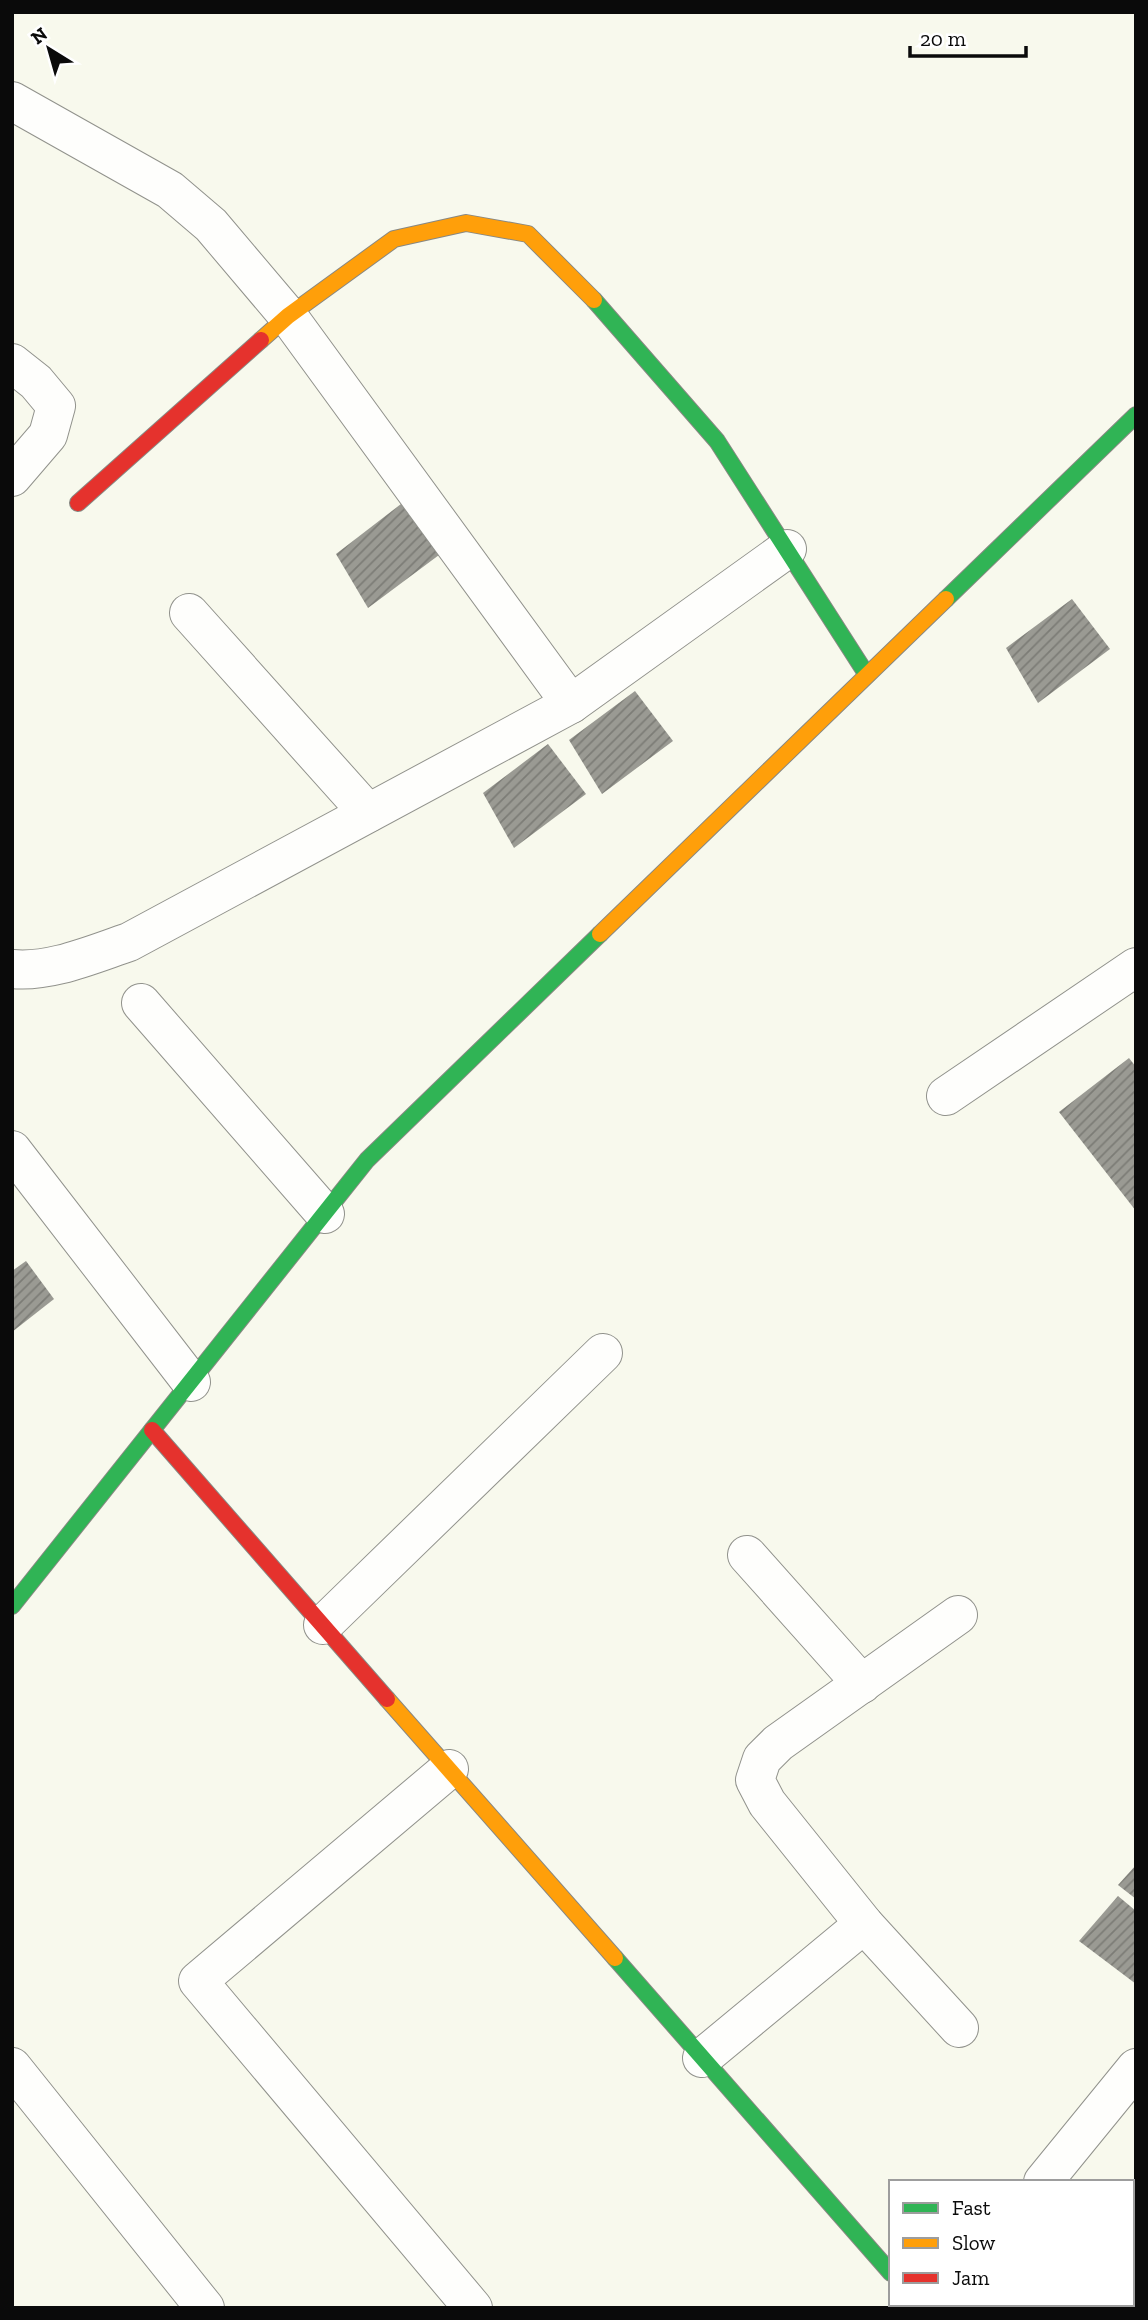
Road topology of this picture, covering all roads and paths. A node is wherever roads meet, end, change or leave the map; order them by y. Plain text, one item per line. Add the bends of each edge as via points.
1 (12, 101) edge
2 (288, 316) junction
3 (12, 363) edge
4 (1136, 415) edge
5 (12, 477) edge
6 (78, 503) dead end
7 (788, 549) junction
8 (189, 613) dead end
9 (867, 675) junction
10 (570, 704) junction
11 (368, 813) junction
12 (1135, 968) edge
13 (12, 970) edge
14 (141, 1003) dead end
15 (946, 1096) dead end
16 (12, 1150) edge
17 (325, 1214) junction
18 (603, 1353) dead end
19 (191, 1382) junction
20 (152, 1430) junction
21 (747, 1555) dead end
22 (12, 1606) edge
23 (958, 1615) dead end
24 (323, 1625) junction
25 (862, 1684) junction
26 (449, 1769) junction
27 (864, 1924) junction
28 (959, 2028) dead end
29 (702, 2058) junction
30 (12, 2067) edge
31 (1136, 2068) edge
32 (1045, 2180) edge
33 (889, 2271) edge
34 (205, 2308) edge
35 (473, 2308) edge

1 - 2 street via 170,190 211,225
2 - 6 street
2 - 7 street via 394,239 466,223 528,234 577,280 717,441
2 - 10 street
3 - 5 street via 56,406 48,436
4 - 9 street
7 - 9 street
7 - 10 street
8 - 11 street
9 - 17 street via 367,1160
10 - 11 street
11 - 13 street via 129,942 71,961
12 - 15 street
14 - 17 street
16 - 19 street
17 - 19 street
18 - 24 street
19 - 20 street
20 - 22 street
20 - 24 street
21 - 25 street
23 - 25 street
24 - 26 street
25 - 27 street via 778,1743 762,1759 755,1780 767,1804
26 - 29 street
26 - 35 street via 198,1981
27 - 28 street
27 - 29 street
29 - 33 street
30 - 34 street
31 - 32 street

